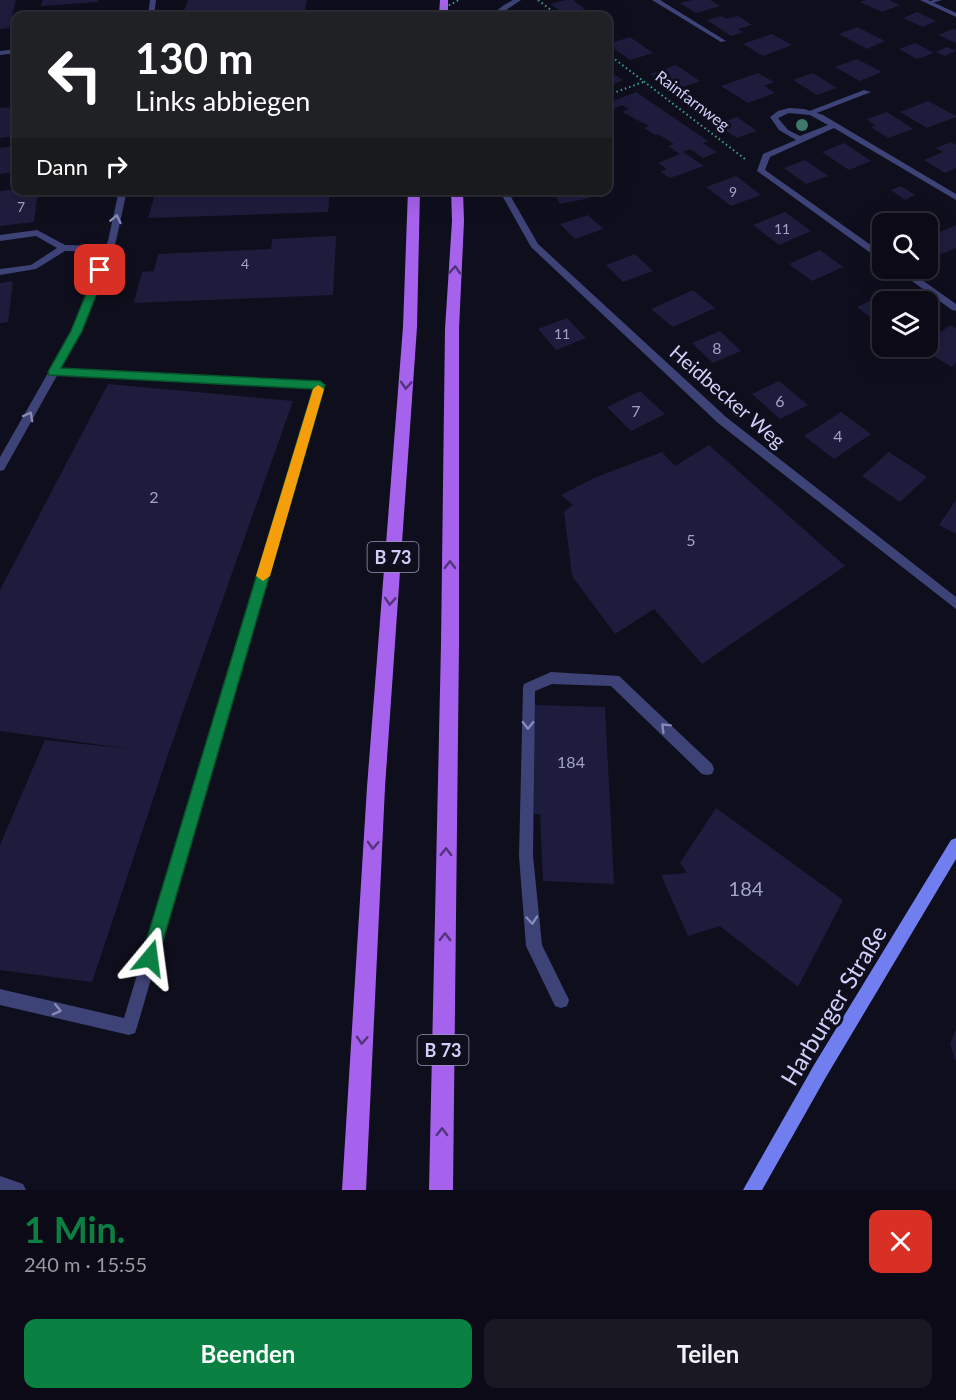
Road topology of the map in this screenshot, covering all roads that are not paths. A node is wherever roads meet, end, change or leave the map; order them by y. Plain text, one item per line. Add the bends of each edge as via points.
1 (518, 0) edge
2 (655, 0) edge
3 (923, 0) edge
4 (939, 0) edge
5 (931, 3) junction
6 (498, 12) edge
7 (956, 15) edge
8 (723, 41) dead end
9 (867, 92) dead end
10 (811, 112) junction
11 (834, 124) junction
12 (802, 139) junction
13 (122, 195) edge
14 (414, 195) edge
15 (457, 195) edge
16 (506, 195) edge
17 (956, 198) edge
18 (0, 238) edge
19 (63, 248) junction
20 (108, 249) junction
21 (872, 250) edge
22 (0, 272) edge
23 (914, 279) edge
24 (955, 308) edge
25 (53, 372) junction
26 (0, 467) edge
27 (956, 604) edge
28 (706, 769) dead end
29 (956, 845) edge
30 (0, 998) edge
31 (561, 1000) dead end
32 (0, 1185) edge
33 (17, 1190) edge
34 (354, 1190) edge
35 (441, 1190) edge
36 (752, 1190) edge

1 - 6 street
2 - 8 street
3 - 5 street
4 - 5 street
5 - 7 street
9 - 10 street
10 - 11 street
10 - 12 street via 781,111 774,117 777,126
11 - 12 street
11 - 17 street
12 - 21 street via 766,156 761,171
20 -> 13 street
14 -> 34 main road, B 73 via 410,327 376,787
35 -> 15 main road, B 73
16 - 27 street, Heidbecker Weg via 534,245 722,420
18 - 19 street via 37,233
19 - 20 street
19 - 22 street via 33,267
20 - 25 street via 77,331
23 - 24 street
26 -> 25 street
30 -> 25 street via 129,1027 320,385
28 -> 31 street via 614,680 551,678 529,688 526,856 534,946
29 - 36 main road, Harburger Straße
32 - 33 street

